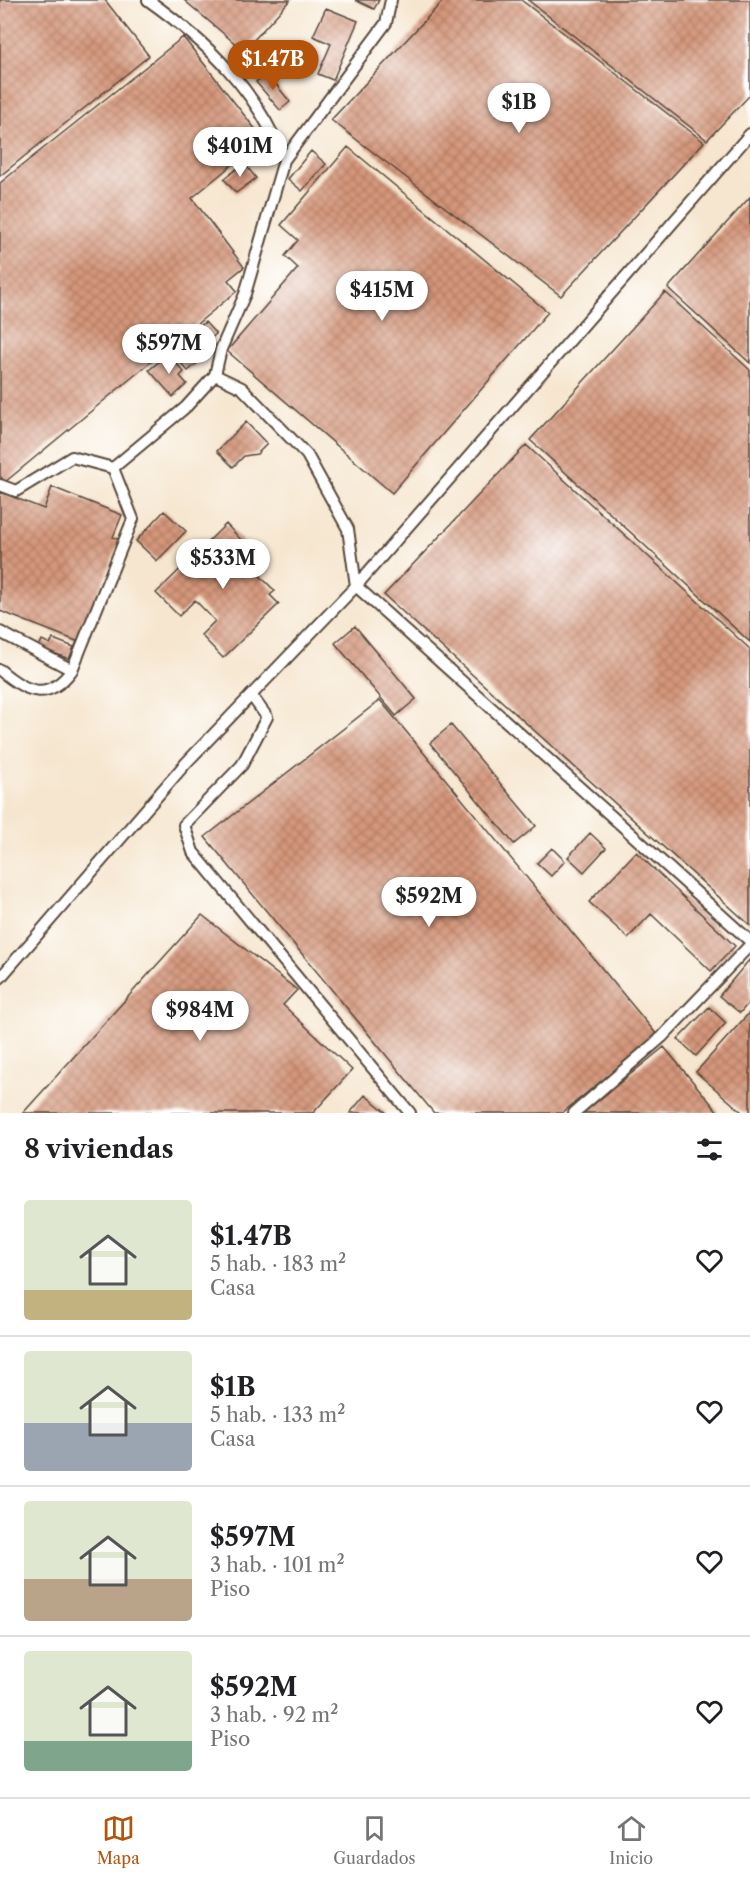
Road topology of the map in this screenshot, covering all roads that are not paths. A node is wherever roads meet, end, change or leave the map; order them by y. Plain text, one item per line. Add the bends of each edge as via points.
1 (148, 0) edge
2 (391, 0) edge
3 (750, 134) edge
4 (284, 160) junction
5 (215, 375) junction
6 (113, 468) junction
7 (0, 485) edge
8 (356, 586) junction
9 (0, 632) edge
10 (0, 670) edge
11 (72, 670) junction
12 (251, 695) junction
13 (750, 943) edge
14 (0, 978) edge
15 (410, 1113) edge
16 (574, 1113) edge

1 - 4 lane via 191,31 246,90 275,135
2 - 4 lane via 386,23
3 - 8 lane
4 - 5 lane via 245,294 221,349
5 - 6 lane via 186,407
5 - 8 lane via 242,388 307,455 348,529
6 - 7 lane via 72,457 16,490
6 - 11 lane via 133,519
8 - 12 lane
8 - 13 lane
9 - 11 lane
10 - 11 lane via 17,685 40,692 61,685
12 - 14 lane via 186,762
12 - 15 lane via 267,717 242,765 184,825 193,852
13 - 16 lane via 662,1037

